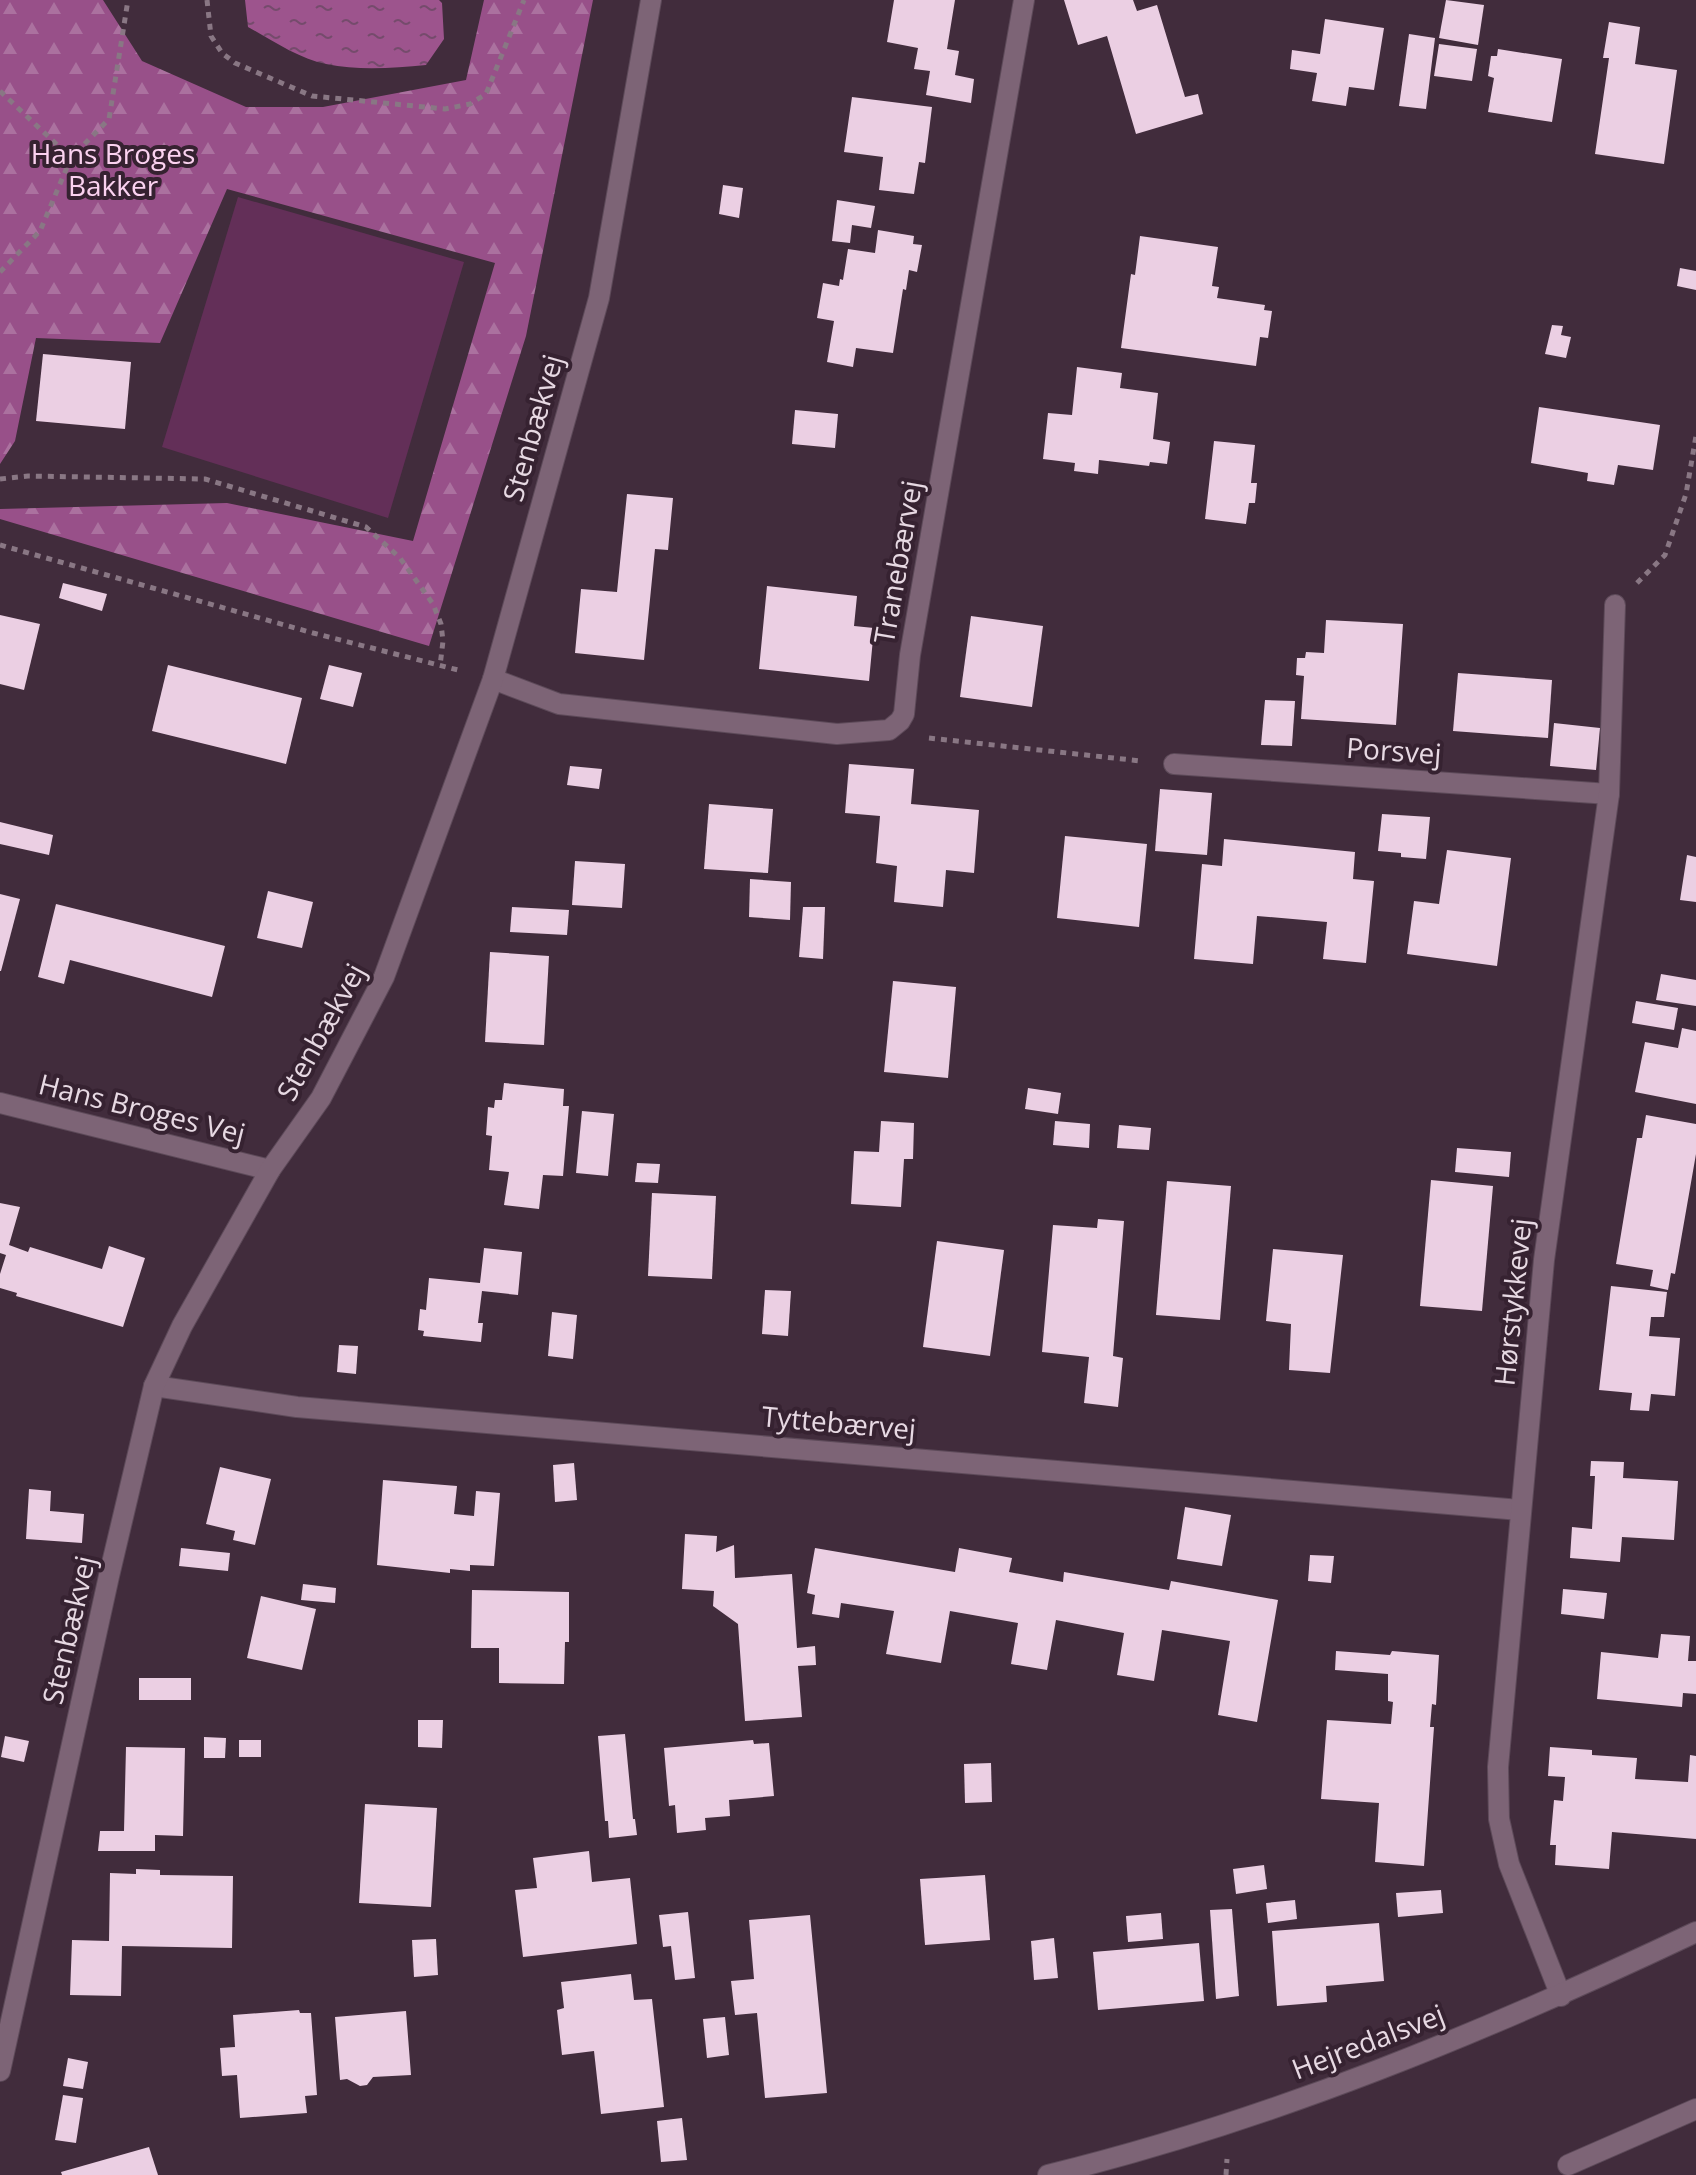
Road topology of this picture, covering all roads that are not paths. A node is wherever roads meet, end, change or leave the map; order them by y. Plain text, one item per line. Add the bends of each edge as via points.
1 (651, 0) edge
2 (1024, 0) edge
3 (1615, 605) road end
4 (493, 679) junction
5 (1174, 764) road end
6 (1609, 794) junction
7 (0, 1103) edge
8 (270, 1170) junction
9 (154, 1386) junction
10 (1520, 1510) junction
11 (1696, 1932) edge
12 (1561, 1996) junction
13 (0, 2071) edge
14 (1696, 2109) edge
15 (1568, 2165) dead end
16 (1048, 2175) edge

1 - 4 street, Stenbækvej via 599,298
2 - 4 street, Tranebærvej via 900,721 878,732 829,733 559,704
3 - 6 street, Hørstykkevej
4 - 8 street, Stenbækvej via 384,977 321,1098
5 - 6 street, Porsvej
6 - 10 street, Hørstykkevej via 1544,1260
7 - 8 street, Hans Broges Vej
8 - 9 street, Stenbækvej
9 - 10 street, Tyttebærvej via 297,1407
9 - 13 street, Stenbækvej
10 - 12 street, Hørstykkevej via 1498,1767 1499,1819 1509,1864
11 - 12 street, Hejredalsvej
12 - 16 street, Hejredalsvej via 1353,2081 1219,2127
14 - 15 street

